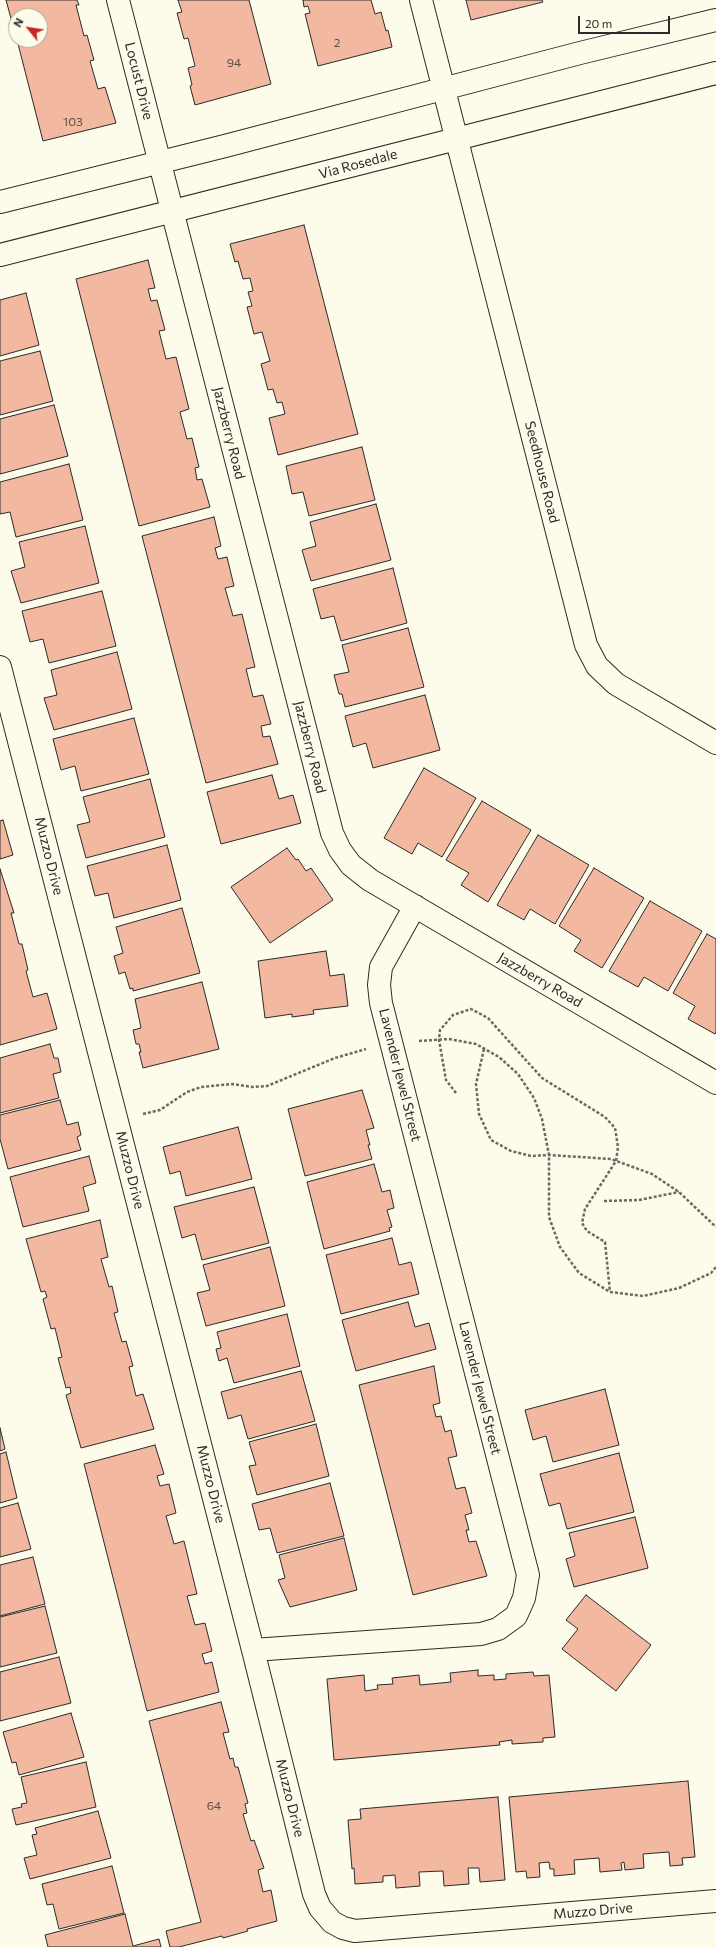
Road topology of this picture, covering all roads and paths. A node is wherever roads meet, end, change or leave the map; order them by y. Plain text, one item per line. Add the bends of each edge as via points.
1 (118, 0) edge
2 (421, 0) edge
3 (716, 20) edge
4 (716, 73) edge
5 (444, 89) junction
6 (457, 139) junction
7 (160, 162) junction
8 (0, 202) edge
9 (174, 212) junction
10 (0, 255) edge
11 (0, 667) edge
12 (716, 743) edge
13 (415, 906) junction
14 (439, 1040) junction
15 (391, 1042) junction
16 (368, 1049) dead end
17 (484, 1049) junction
18 (716, 1083) edge
19 (456, 1093) dead end
20 (117, 1120) junction
21 (549, 1155) junction
22 (616, 1161) junction
23 (679, 1192) junction
24 (604, 1201) dead end
25 (716, 1227) edge
26 (716, 1268) edge
27 (610, 1292) junction
28 (253, 1650) junction
29 (716, 1901) edge

1 - 7 street, Locust Drive
2 - 5 street, Seedhouse Road
3 - 5 street
4 - 6 street, Via Rosedale
5 - 6 street, Seedhouse Road
5 - 7 street
6 - 9 street, Via Rosedale
6 - 12 street, Seedhouse Road via 586,645 597,666 616,684
7 - 8 street
7 - 9 street, Locust Drive
9 - 10 street, Via Rosedale
9 - 13 street, Jazzberry Road via 332,833 340,850 352,865 370,880
11 - 20 street, Muzzo Drive
13 - 15 street, Lavender Jewel Street via 381,967 379,985
13 - 18 street, Jazzberry Road
14 - 15 path
14 - 17 path via 449,1039 476,1044
14 - 19 path via 446,1080
14 - 22 path via 440,1030 454,1015 471,1009 488,1018 542,1078 605,1117 615,1128 618,1147
15 - 28 street, Lavender Jewel Street via 528,1575 524,1598 516,1616 498,1629 481,1634
16 - 20 path via 335,1058 267,1086 233,1084 201,1087 187,1092 160,1110
17 - 21 path via 499,1057 518,1074 534,1098 542,1119
17 - 21 path via 476,1084 479,1114 491,1140 511,1151 531,1156
20 - 28 street, Muzzo Drive
21 - 22 path
21 - 27 path via 549,1217 560,1247 579,1272
22 - 23 path via 652,1174
22 - 27 path via 585,1209 582,1223 587,1231 605,1242
23 - 24 path via 639,1200
23 - 25 path
26 - 27 path via 711,1273 679,1288 643,1296
28 - 29 street, Muzzo Drive via 314,1894 320,1908 332,1922 343,1928 355,1931

